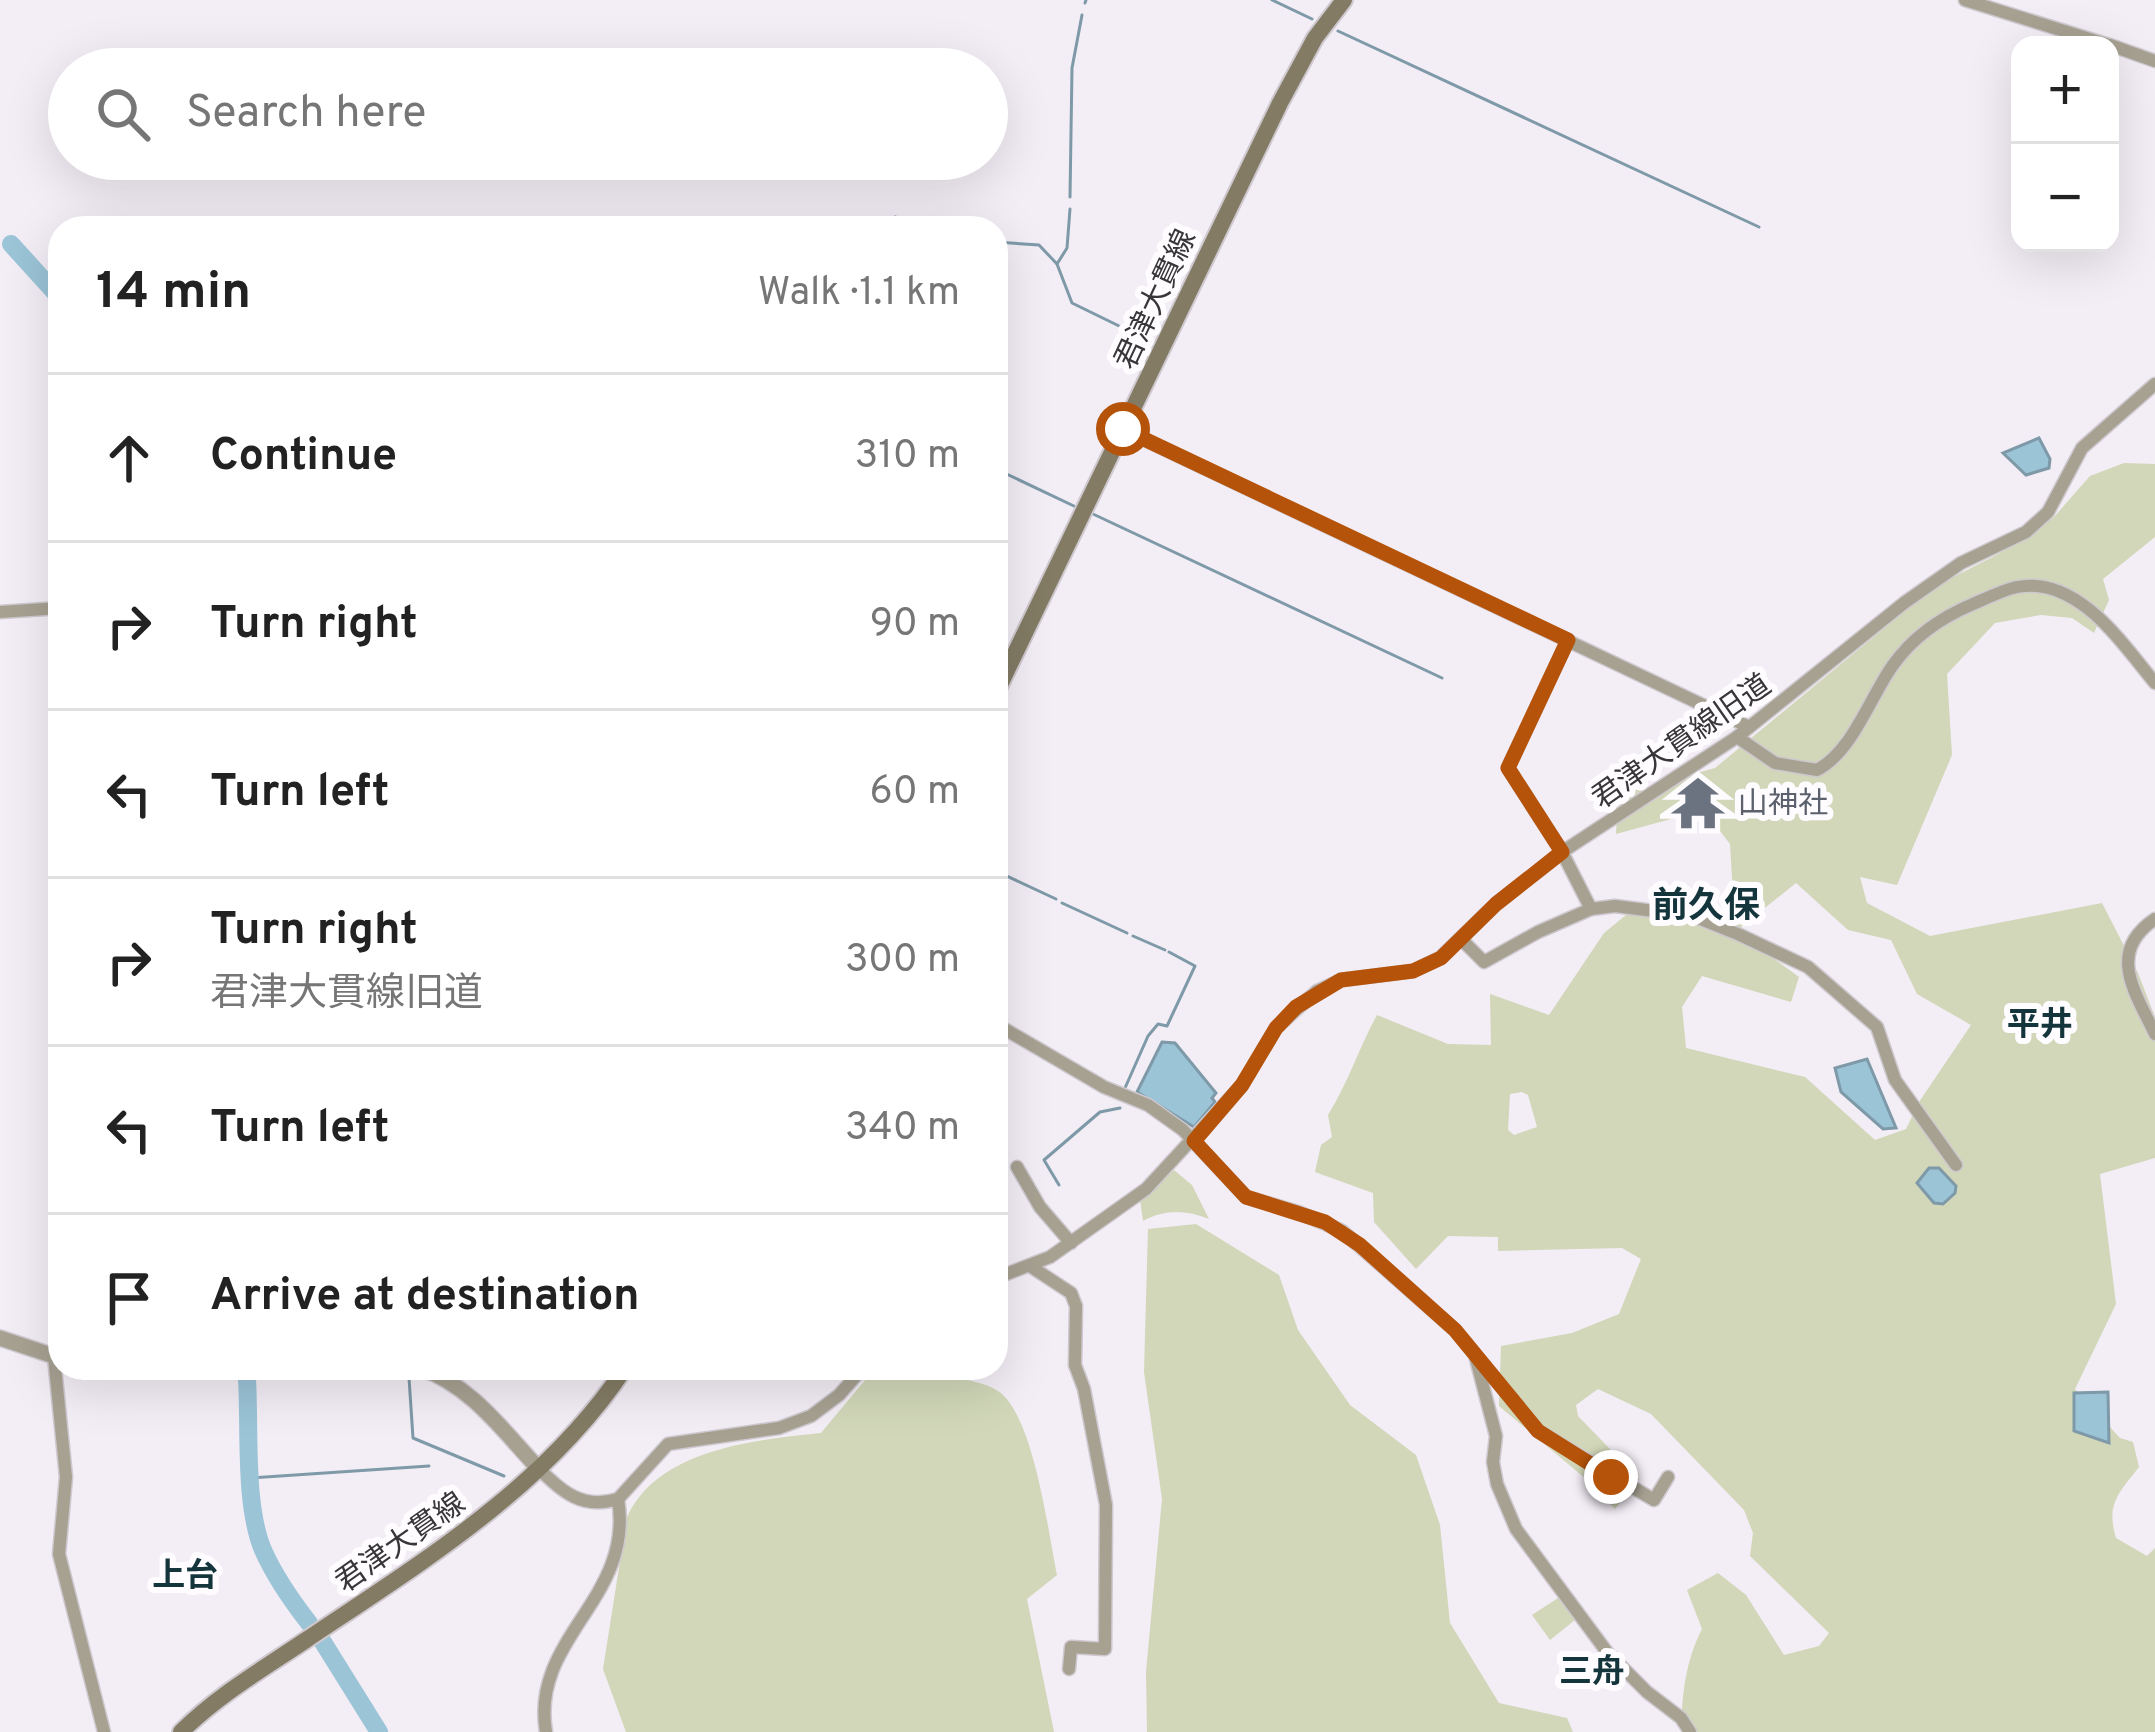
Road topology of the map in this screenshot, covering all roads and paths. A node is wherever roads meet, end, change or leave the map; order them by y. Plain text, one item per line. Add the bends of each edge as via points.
1 (1344, 0) edge
2 (1965, 0) edge
3 (2080, 36) edge
4 (2119, 48) edge
5 (2155, 61) edge
6 (2155, 384) edge
7 (1123, 429) junction
8 (48, 609) edge
9 (0, 612) edge
10 (1568, 640) junction
11 (1008, 668) edge
12 (2155, 683) edge
13 (1749, 727) junction
14 (1737, 736) junction
15 (1562, 852) junction
16 (1591, 909) junction
17 (2155, 919) edge
18 (1461, 939) junction
19 (1008, 1031) edge
20 (2155, 1034) edge
21 (1194, 1141) junction
22 (1956, 1166) dead end
23 (1017, 1167) dead end
24 (1072, 1243) junction
25 (1030, 1266) junction
26 (1008, 1273) edge
27 (0, 1338) edge
28 (48, 1355) edge
29 (1476, 1358) junction
30 (58, 1380) edge
31 (441, 1380) edge
32 (616, 1380) edge
33 (852, 1380) edge
34 (539, 1469) junction
35 (1668, 1477) dead end
36 (617, 1499) junction
37 (1069, 1669) dead end
38 (104, 1732) edge
39 (181, 1732) edge
40 (546, 1732) edge
41 (1690, 1732) edge

1 - 7 main road, 君津大貫線 via 1280,103
2 - 3 street
4 - 5 street
6 - 13 street, 君津大貫線旧道 via 2082,448 2048,512 2026,532 1904,603
7 - 10 street
7 - 11 main road, 君津大貫線
8 - 9 street
10 - 13 street
10 - 15 street via 1508,768
12 - 14 street via 2068,594 2018,586 1950,614 1912,642 1837,754 1817,770 1775,763
13 - 14 street, 君津大貫線旧道
14 - 15 street, 君津大貫線旧道
15 - 16 street
15 - 18 street, 君津大貫線旧道
16 - 18 street via 1484,962
16 - 22 street via 1693,916 1808,967 1877,1027 1895,1080
17 - 20 street via 2127,952
18 - 21 street, 君津大貫線旧道 via 1413,971 1341,980 1306,999
19 - 21 street via 1148,1106
21 - 24 street, 君津大貫線旧道 via 1146,1190
21 - 29 street via 1246,1197 1325,1222 1360,1245
23 - 24 street
24 - 25 street, 君津大貫線旧道
25 - 26 street, 君津大貫線旧道
25 - 37 street via 1071,1293 1076,1306 1075,1365 1106,1505 1105,1649 1071,1647
27 - 28 street
29 - 35 street via 1538,1431 1568,1450 1654,1500
29 - 41 street via 1496,1436 1497,1484 1516,1529 1607,1652
30 - 38 street via 65,1477 59,1554
31 - 34 street via 479,1403
32 - 34 main road, 君津大貫線
33 - 36 street via 811,1416 779,1428 668,1444
34 - 36 street via 584,1503
34 - 39 main road, 君津大貫線 via 506,1502
36 - 40 street via 617,1557 549,1674

